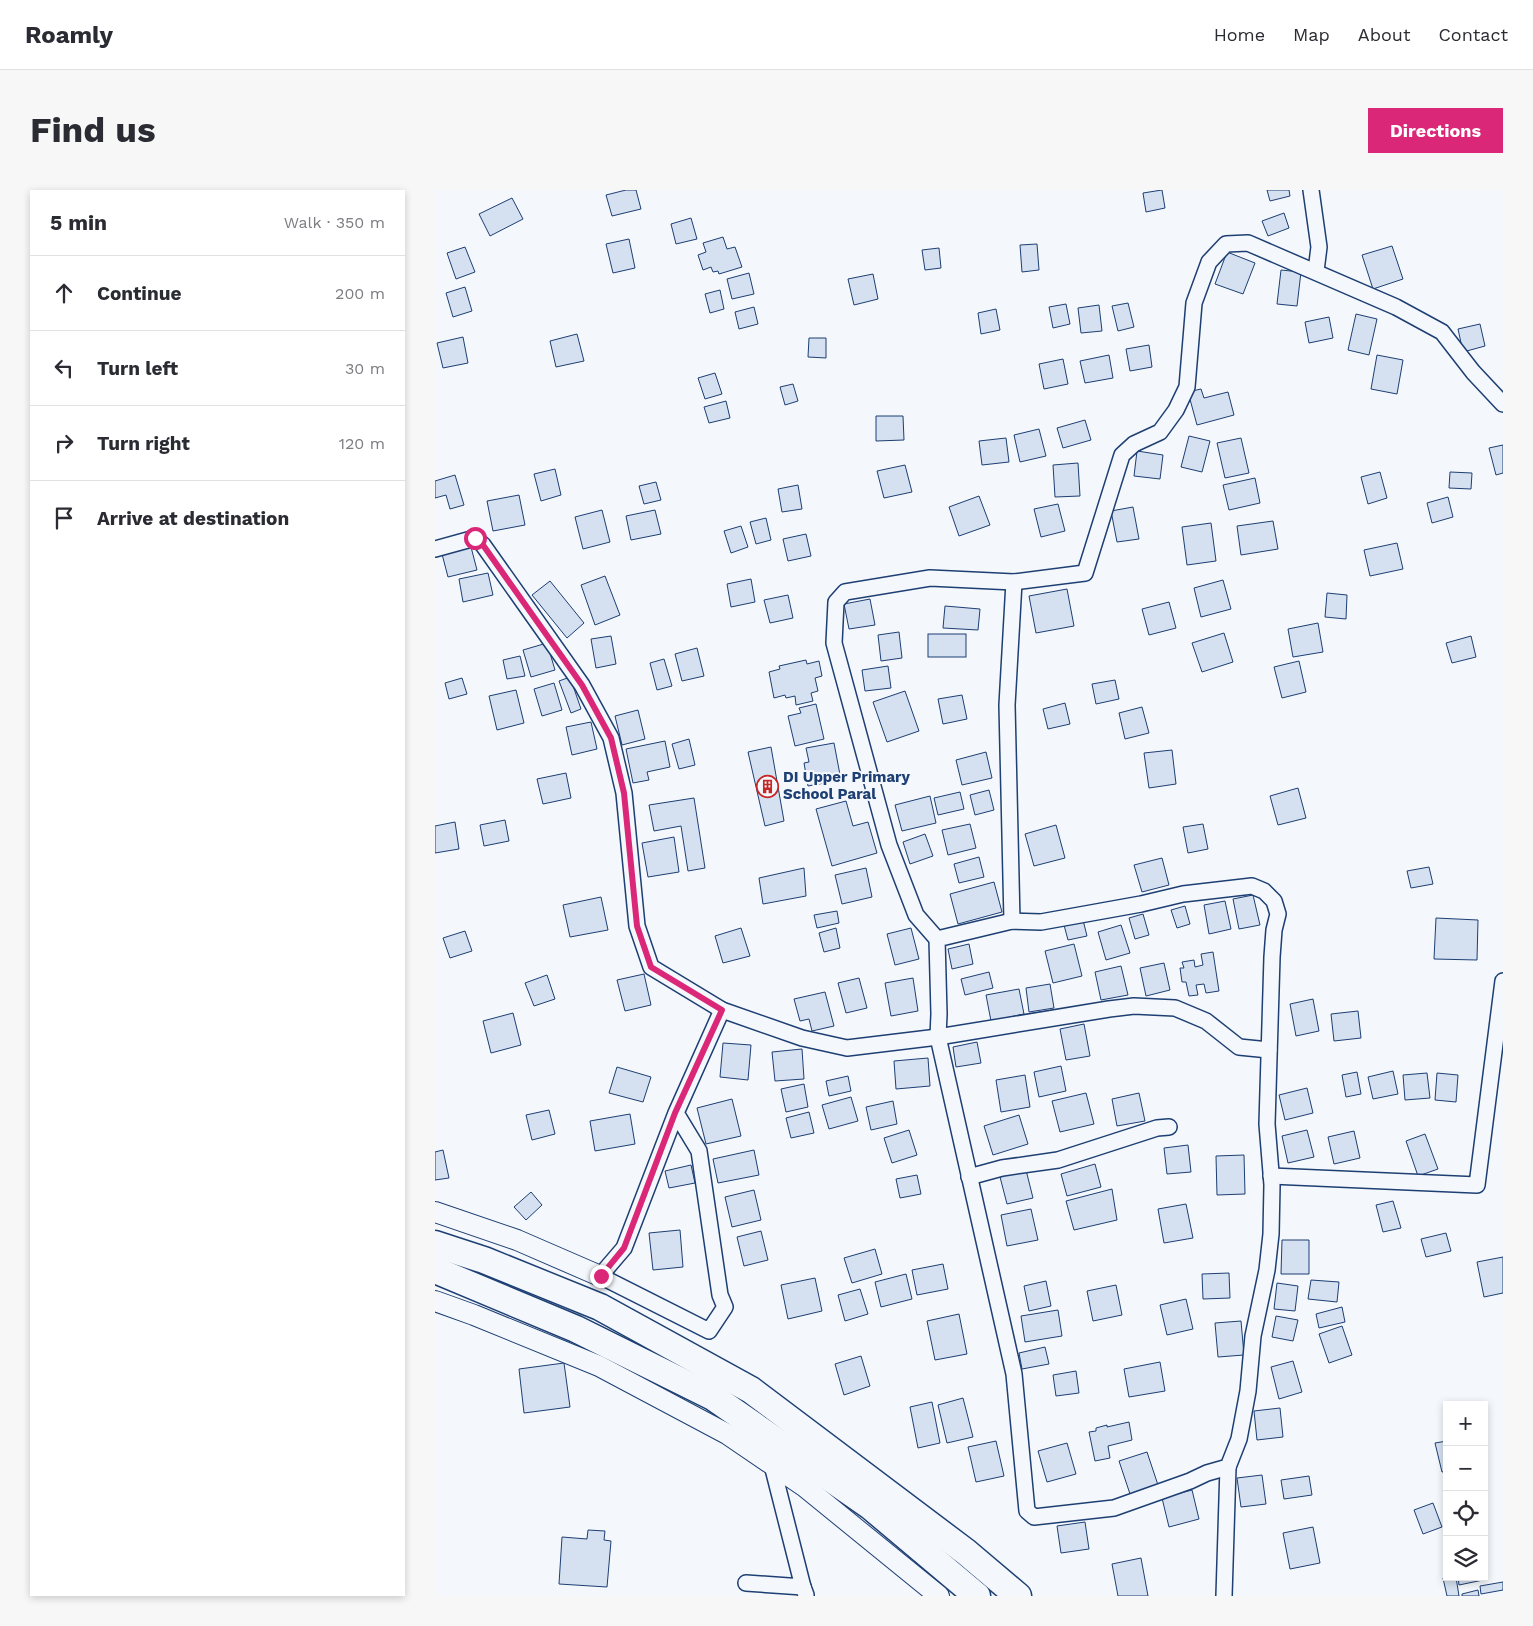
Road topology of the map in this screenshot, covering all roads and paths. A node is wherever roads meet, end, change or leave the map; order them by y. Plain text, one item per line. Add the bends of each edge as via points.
1 (1311, 190) edge
2 (1316, 271) junction
3 (1503, 404) edge
4 (435, 550) edge
5 (1013, 582) junction
6 (1012, 920) junction
7 (937, 939) junction
8 (1503, 981) edge
9 (722, 1010) junction
10 (937, 1036) junction
11 (1269, 1050) junction
12 (675, 1113) junction
13 (1169, 1126) dead end
14 (1271, 1176) junction
15 (969, 1177) junction
16 (435, 1212) edge
17 (435, 1244) edge
18 (435, 1270) edge
19 (601, 1276) junction
20 (435, 1301) edge
21 (772, 1465) junction
22 (1228, 1467) junction
23 (746, 1583) dead end
24 (805, 1591) edge
25 (939, 1596) edge
26 (977, 1596) edge
27 (1018, 1596) edge
28 (1223, 1596) edge

1 - 2 street via 1319,247
2 - 3 street via 1442,332
2 - 5 street via 1248,243 1226,244 1209,262 1194,303 1187,387 1160,432 1133,444 1122,455 1085,573
4 - 9 street via 475,538 483,545 582,685 611,738 624,793 637,926 651,967
5 - 6 street via 1007,705
5 - 7 street via 930,578 845,592 836,602 834,642 889,845 916,914
6 - 7 street
6 - 11 street via 1041,922 1220,889 1252,886 1264,891 1274,901 1278,914 1272,957
7 - 10 street
8 - 14 street via 1477,1186
9 - 10 street via 801,1038 847,1048
9 - 12 street
10 - 11 street via 1134,1006 1175,1008 1206,1020 1239,1047
10 - 15 street
11 - 14 street via 1267,1124
12 - 19 street via 624,1248
12 - 19 street via 699,1151 719,1295 725,1308 709,1331
13 - 15 street via 1058,1160 1002,1168
14 - 22 street via 1267,1270 1253,1336 1239,1439
15 - 22 street via 1014,1374 1027,1510 1034,1517 1114,1508
16 - 19 street via 517,1240
17 - 27 highway via 600,1307 751,1390 966,1552
18 - 26 highway via 576,1329 713,1397 870,1506
20 - 21 street via 599,1366 727,1434
21 - 24 street
21 - 25 street via 805,1487
22 - 28 street
23 - 24 street

